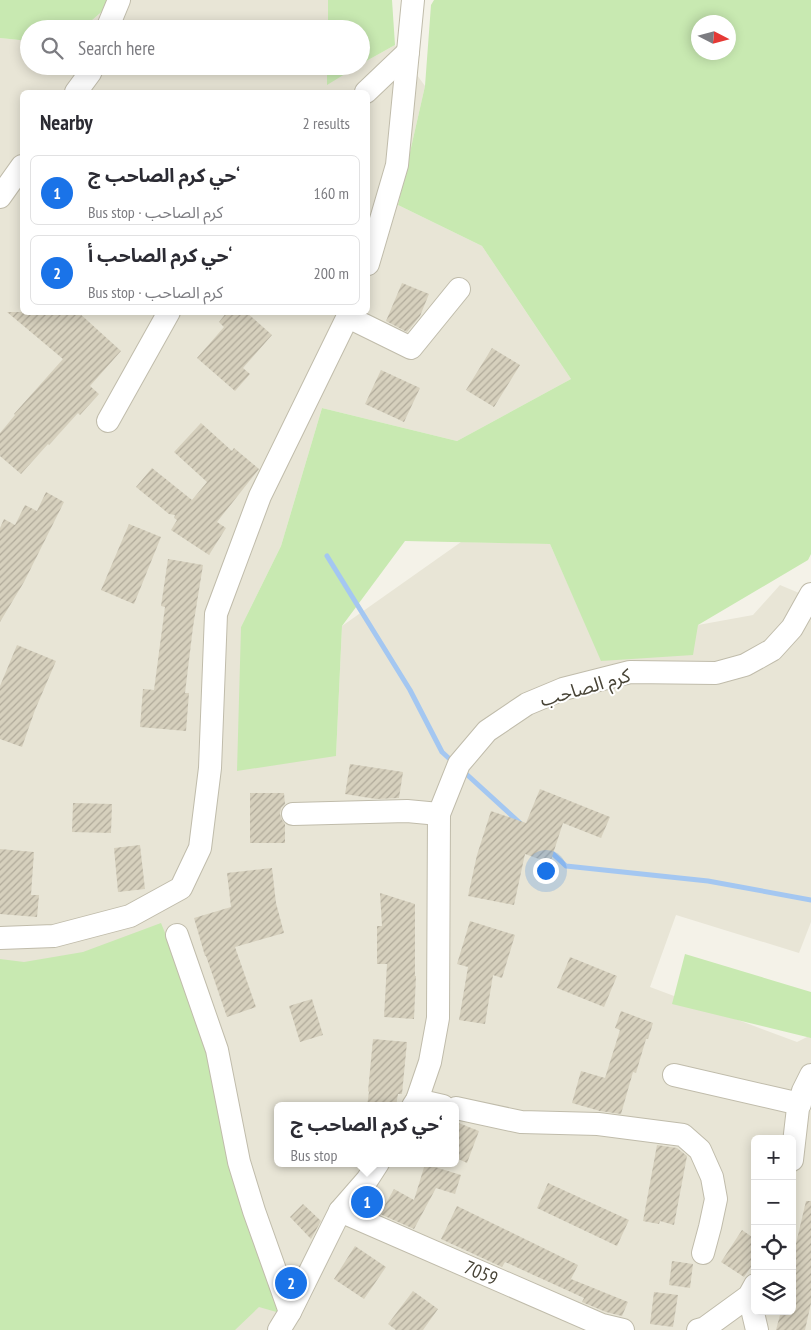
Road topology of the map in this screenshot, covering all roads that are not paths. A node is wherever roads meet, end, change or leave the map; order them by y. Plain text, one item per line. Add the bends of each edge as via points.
1 (119, 0) edge
2 (413, 0) edge
3 (111, 20) edge
4 (408, 52) junction
5 (89, 75) edge
6 (77, 90) edge
7 (368, 90) edge
8 (20, 169) edge
9 (0, 198) edge
10 (370, 257) edge
11 (459, 289) dead end
12 (167, 315) edge
13 (349, 315) edge
14 (108, 421) dead end
15 (811, 594) edge
16 (293, 814) dead end
17 (439, 814) junction
18 (177, 935) dead end
19 (0, 938) edge
20 (674, 1075) dead end
21 (811, 1075) edge
22 (415, 1102) edge
23 (800, 1104) junction
24 (459, 1109) edge
25 (796, 1135) edge
26 (375, 1167) edge
27 (340, 1211) junction
28 (703, 1253) dead end
29 (751, 1291) edge
30 (755, 1315) edge
31 (284, 1321) edge
32 (623, 1330) edge
33 (698, 1330) edge
34 (757, 1330) edge

1 - 3 street
2 - 4 street
4 - 7 street
4 - 10 street via 397,165
5 - 6 street
8 - 9 street
11 - 13 street via 411,348
12 - 14 street
13 - 19 street via 260,496 216,614 210,768 200,848 181,888 130,916 54,936
15 - 17 street, كرم الصاحب via 792,628 772,650 745,666 716,672 630,672 563,689 527,704 487,731 459,764
16 - 17 street via 407,811
17 - 22 street, كرم الصاحب via 438,1018 430,1062
18 - 31 street via 218,1050 239,1162
20 - 23 street
21 - 23 street
23 - 25 street
24 - 28 street via 521,1122 598,1124 683,1135 700,1150 712,1178 716,1199
26 - 27 street
27 - 31 street
27 - 32 street, 7059 via 602,1326
29 - 33 street via 705,1328
30 - 34 street

